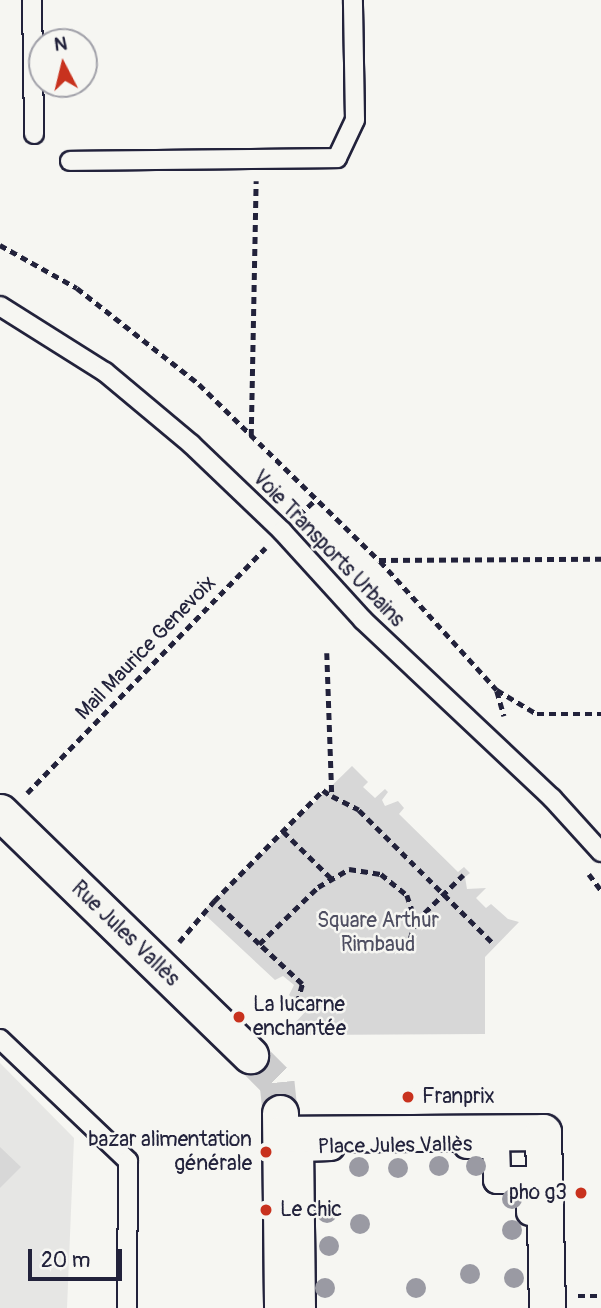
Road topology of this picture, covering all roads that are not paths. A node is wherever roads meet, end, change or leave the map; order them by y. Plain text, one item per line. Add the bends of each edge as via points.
1 (32, 0) edge
2 (352, 0) edge
3 (34, 134) dead end
4 (70, 161) dead end
5 (0, 306) edge
6 (2, 815) edge
7 (601, 852) edge
8 (0, 1038) edge
9 (250, 1055) tunnel mouth
10 (127, 1308) edge
11 (282, 1308) edge
12 (302, 1308) edge
13 (531, 1308) edge
14 (547, 1308) edge

1 - 3 lane
2 - 4 lane via 355,120 337,158
5 - 7 lane, Voie Transports Urbains via 105,372 191,444 282,531 363,620 552,798
6 - 9 street, Rue Jules Vallès
8 - 10 lane via 128,1161
11 - 14 street, Place Jules Vallès via 280,1123 543,1132
12 - 13 street, Place Jules Vallès via 300,1148 496,1145 497,1180 530,1180

